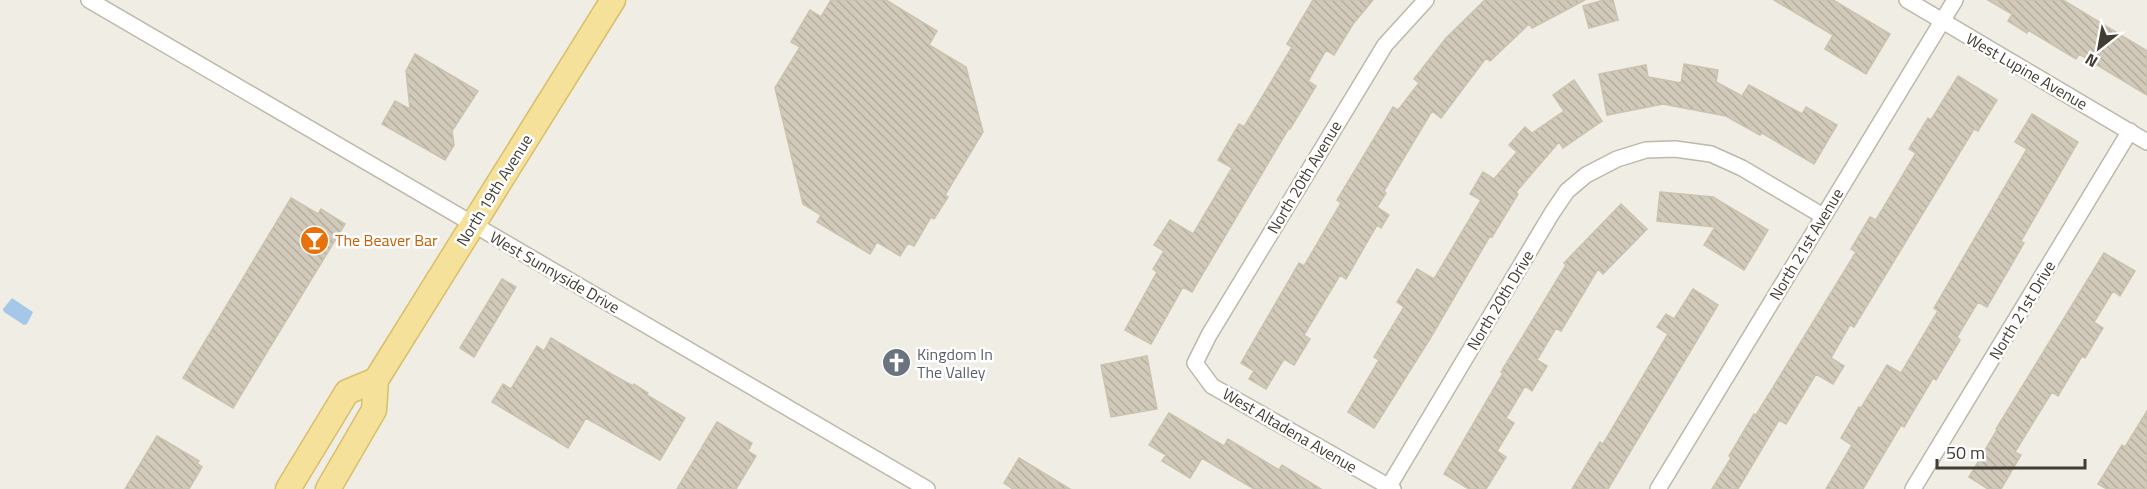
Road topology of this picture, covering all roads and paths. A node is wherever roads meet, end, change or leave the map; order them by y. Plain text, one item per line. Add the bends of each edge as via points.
1 (89, 0) edge
2 (613, 0) edge
3 (1426, 0) edge
4 (1907, 0) edge
5 (1955, 0) edge
6 (1942, 21) junction
7 (2130, 131) junction
8 (2147, 142) edge
9 (1823, 216) junction
10 (472, 223) junction
11 (1195, 363) joint
12 (376, 380) junction
13 (1391, 488) edge
14 (288, 489) edge
15 (328, 489) edge
16 (927, 489) edge
17 (1658, 489) edge
18 (1913, 489) edge

1 - 10 street, West Sunnyside Drive
2 - 10 main road, North 19th Avenue
3 - 11 street, North 20th Avenue via 1385,45
4 - 6 street, West Lupine Avenue
5 - 6 street, North 21st Avenue
6 - 7 street, West Lupine Avenue
6 - 9 street, North 21st Avenue
7 - 8 street, West Lupine Avenue
7 - 18 street, North 21st Drive
9 - 13 street, North 20th Drive via 1711,154 1646,150 1586,175 1552,213
9 - 17 street, North 21st Avenue
10 - 12 main road, North 19th Avenue
10 - 16 street, West Sunnyside Drive
11 - 13 street, West Altadena Avenue via 1212,386
12 - 14 main road via 347,392
12 - 15 main road, North 19th Avenue via 374,410

